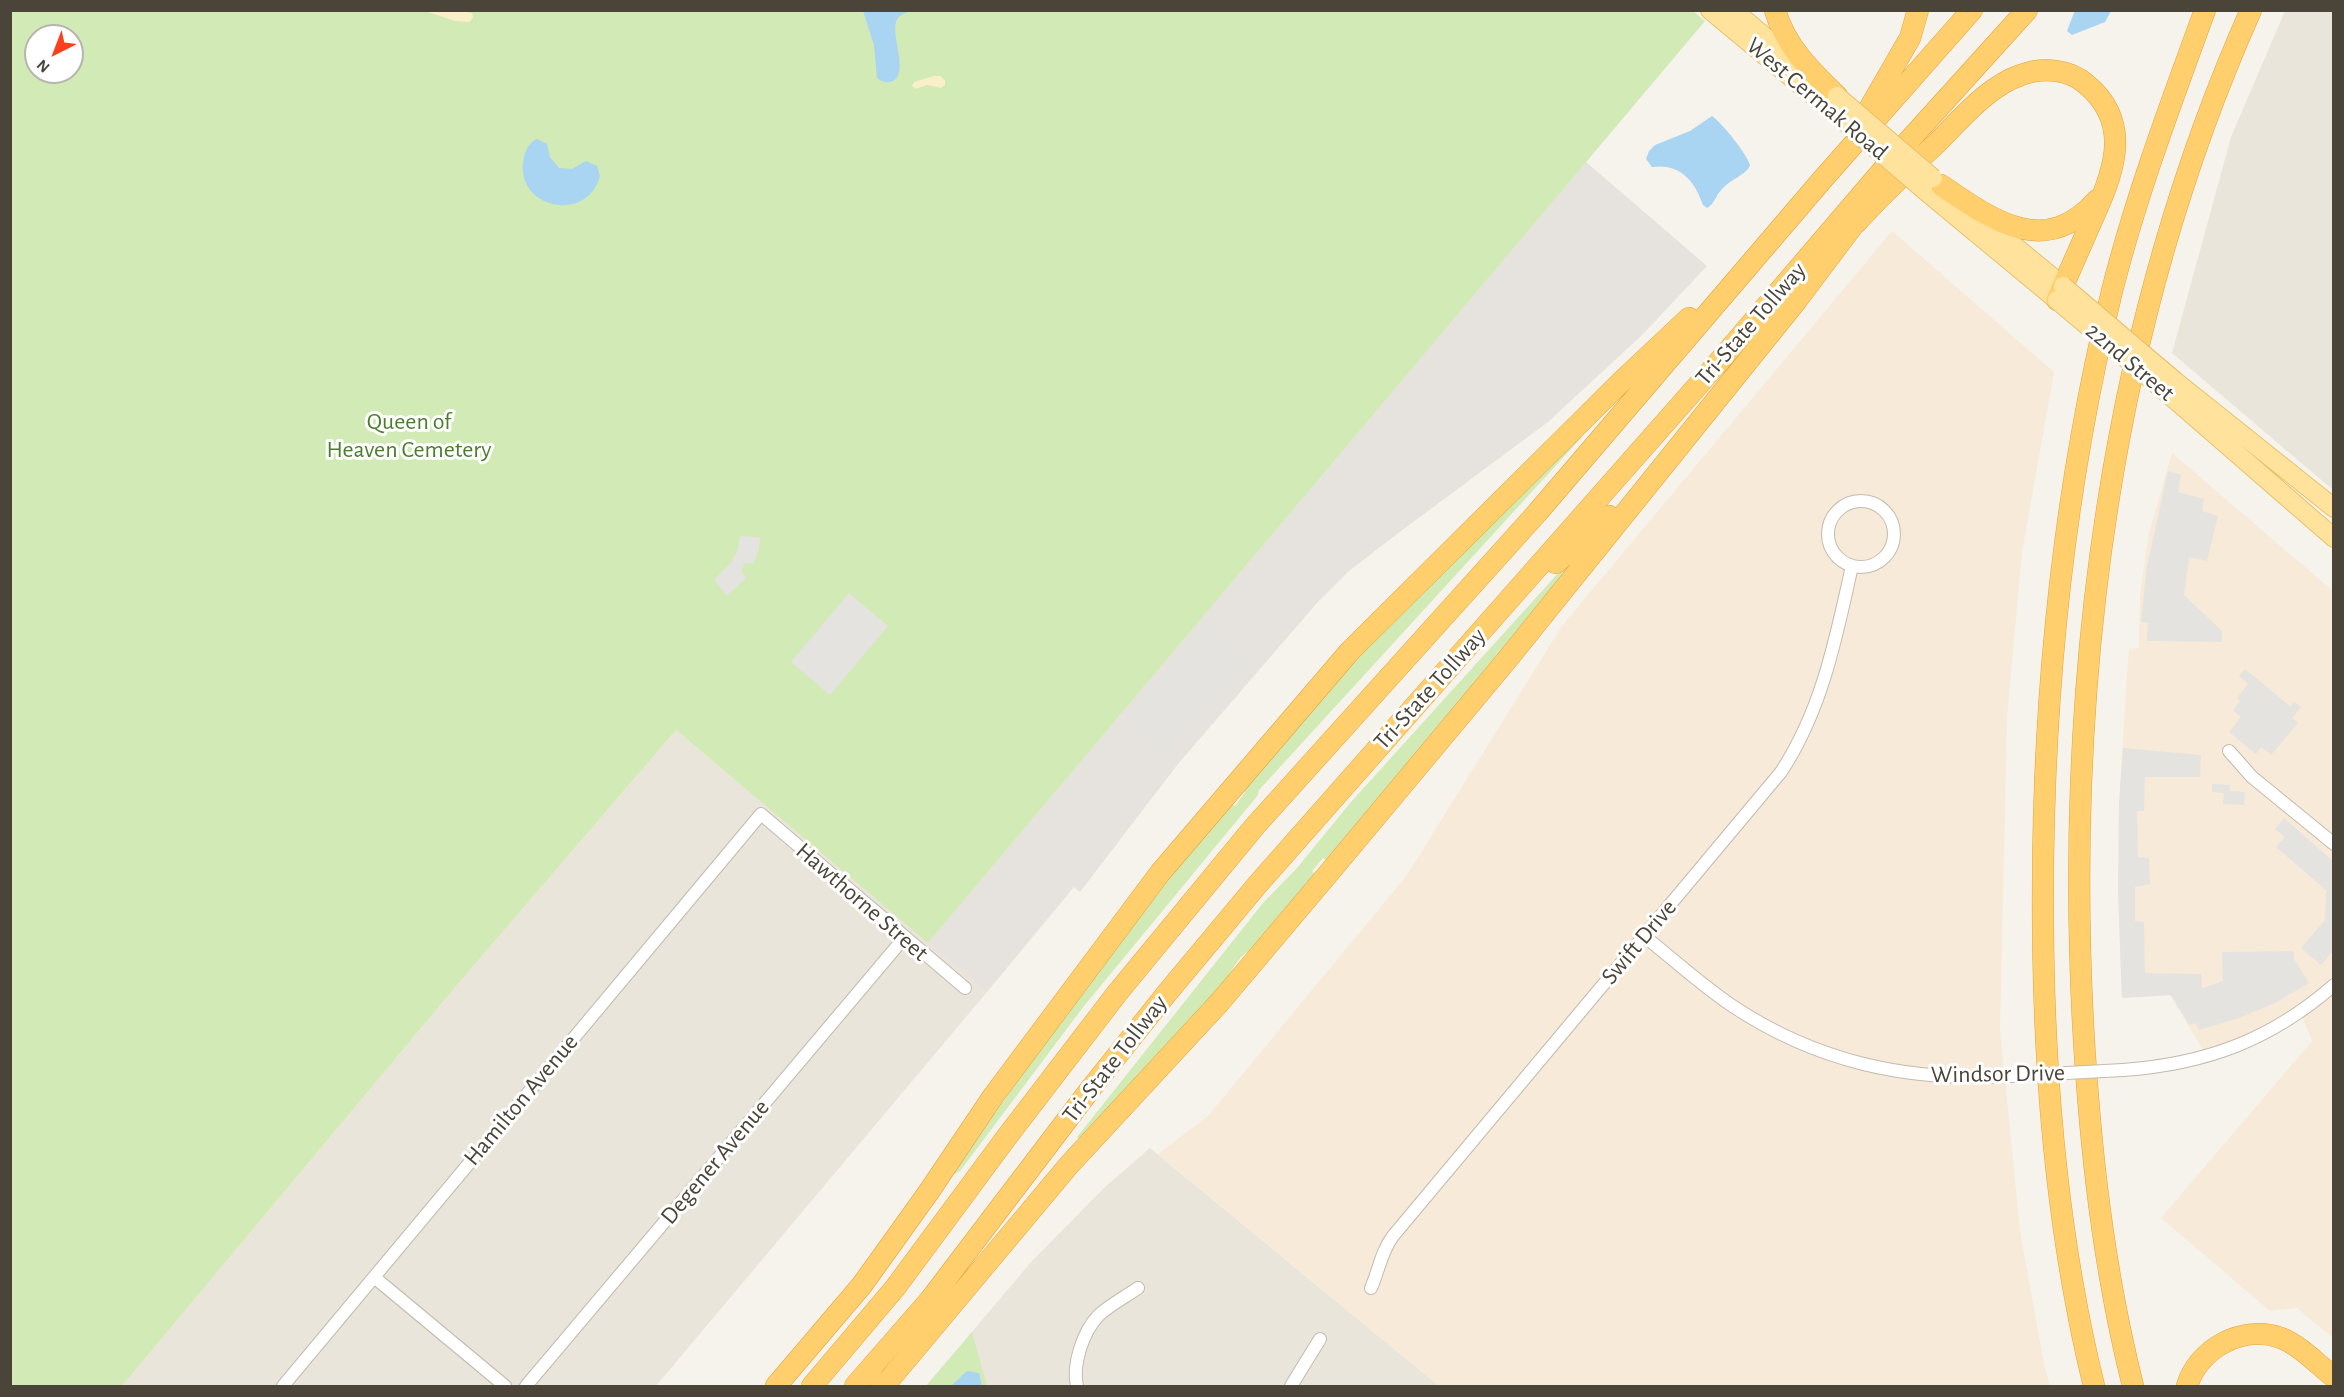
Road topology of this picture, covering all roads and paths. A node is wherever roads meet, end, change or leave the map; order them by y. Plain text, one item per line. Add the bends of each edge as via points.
1 (1710, 10) edge
2 (1733, 10) edge
3 (1775, 10) edge
4 (1918, 10) edge
5 (1972, 10) edge
6 (2027, 10) edge
7 (2205, 10) edge
8 (2251, 10) edge
9 (1952, 94) junction
10 (1832, 102) junction
11 (1822, 180) junction
12 (1932, 184) junction
13 (2106, 191) junction
14 (1852, 228) junction
15 (1767, 243) junction
16 (2060, 293) junction
17 (2170, 386) junction
18 (1674, 453) junction
19 (2334, 508) edge
20 (2334, 538) edge
21 (1852, 566) junction
22 (1512, 596) junction
23 (2229, 752) dead end
24 (760, 814) joint
25 (2334, 844) edge
26 (1644, 936) junction
27 (904, 938) junction
28 (2334, 985) edge
29 (965, 988) dead end
30 (374, 1277) junction
31 (1371, 1287) dead end
32 (1138, 1288) dead end
33 (1320, 1339) dead end
34 (2334, 1377) edge
35 (884, 1384) edge
36 (283, 1386) edge
37 (505, 1386) edge
38 (526, 1386) edge
39 (776, 1386) edge
40 (812, 1386) edge
41 (855, 1386) edge
42 (1077, 1386) edge
43 (1291, 1386) edge
44 (2094, 1386) edge
45 (2133, 1386) edge
46 (2187, 1386) edge

1 - 10 main road, West Cermak Road
2 - 10 main road, West Cermak Road
3 - 10 highway via 1782,32
4 - 11 highway via 1910,38 1896,64
5 - 11 highway, Tri-State Tollway
6 - 9 highway, Tri-State Tollway
7 - 44 highway via 2142,189 2103,330 2075,474 2050,694 2042,843 2048,1072 2066,1248
8 - 45 highway via 2189,168 2142,331 2112,480 2090,660 2080,854 2086,1065 2106,1260
9 - 14 highway
9 - 22 highway, Tri-State Tollway
10 - 12 main road, West Cermak Road, bridge
11 - 15 highway, Tri-State Tollway
12 - 13 highway via 2000,221 2041,232 2069,224
12 - 16 main road, 22nd Street
13 - 14 highway via 2116,143 2108,109 2080,79 2046,70 2022,74 1984,99
13 - 16 highway
14 - 18 highway
15 - 39 highway via 1350,651 1160,873 994,1095 862,1285
15 - 40 highway, Tri-State Tollway via 1566,479 1197,895 1062,1064 877,1311
16 - 17 main road, 22nd Street, bridge
17 - 19 main road, 22nd Street
17 - 20 main road, 22nd Street
18 - 22 highway via 1578,544
18 - 35 highway via 1506,661 1219,1003 1068,1165
21 - 21 street via 1881,561 1894,539 1893,523 1887,513 1868,501 1845,504 1828,527 1827,537 1835,556
21 - 26 street, Swift Drive via 1824,682 1793,754
22 - 41 highway, Tri-State Tollway via 1333,797 1167,993 930,1300
23 - 25 street via 2252,777
24 - 27 street, Hawthorne Street
24 - 30 street, Hamilton Avenue
26 - 28 street, Windsor Drive, bridge via 1731,1005 1776,1032 1823,1053 1906,1074 1974,1078 2123,1070 2199,1059 2239,1045 2289,1020
26 - 31 street, Swift Drive via 1393,1236
27 - 29 street, Hawthorne Street
27 - 38 street, Degener Avenue
30 - 36 street, Hamilton Avenue
30 - 37 street
32 - 42 street via 1093,1323 1081,1349
33 - 43 street
34 - 46 highway via 2279,1338 2241,1336 2217,1346 2201,1360

